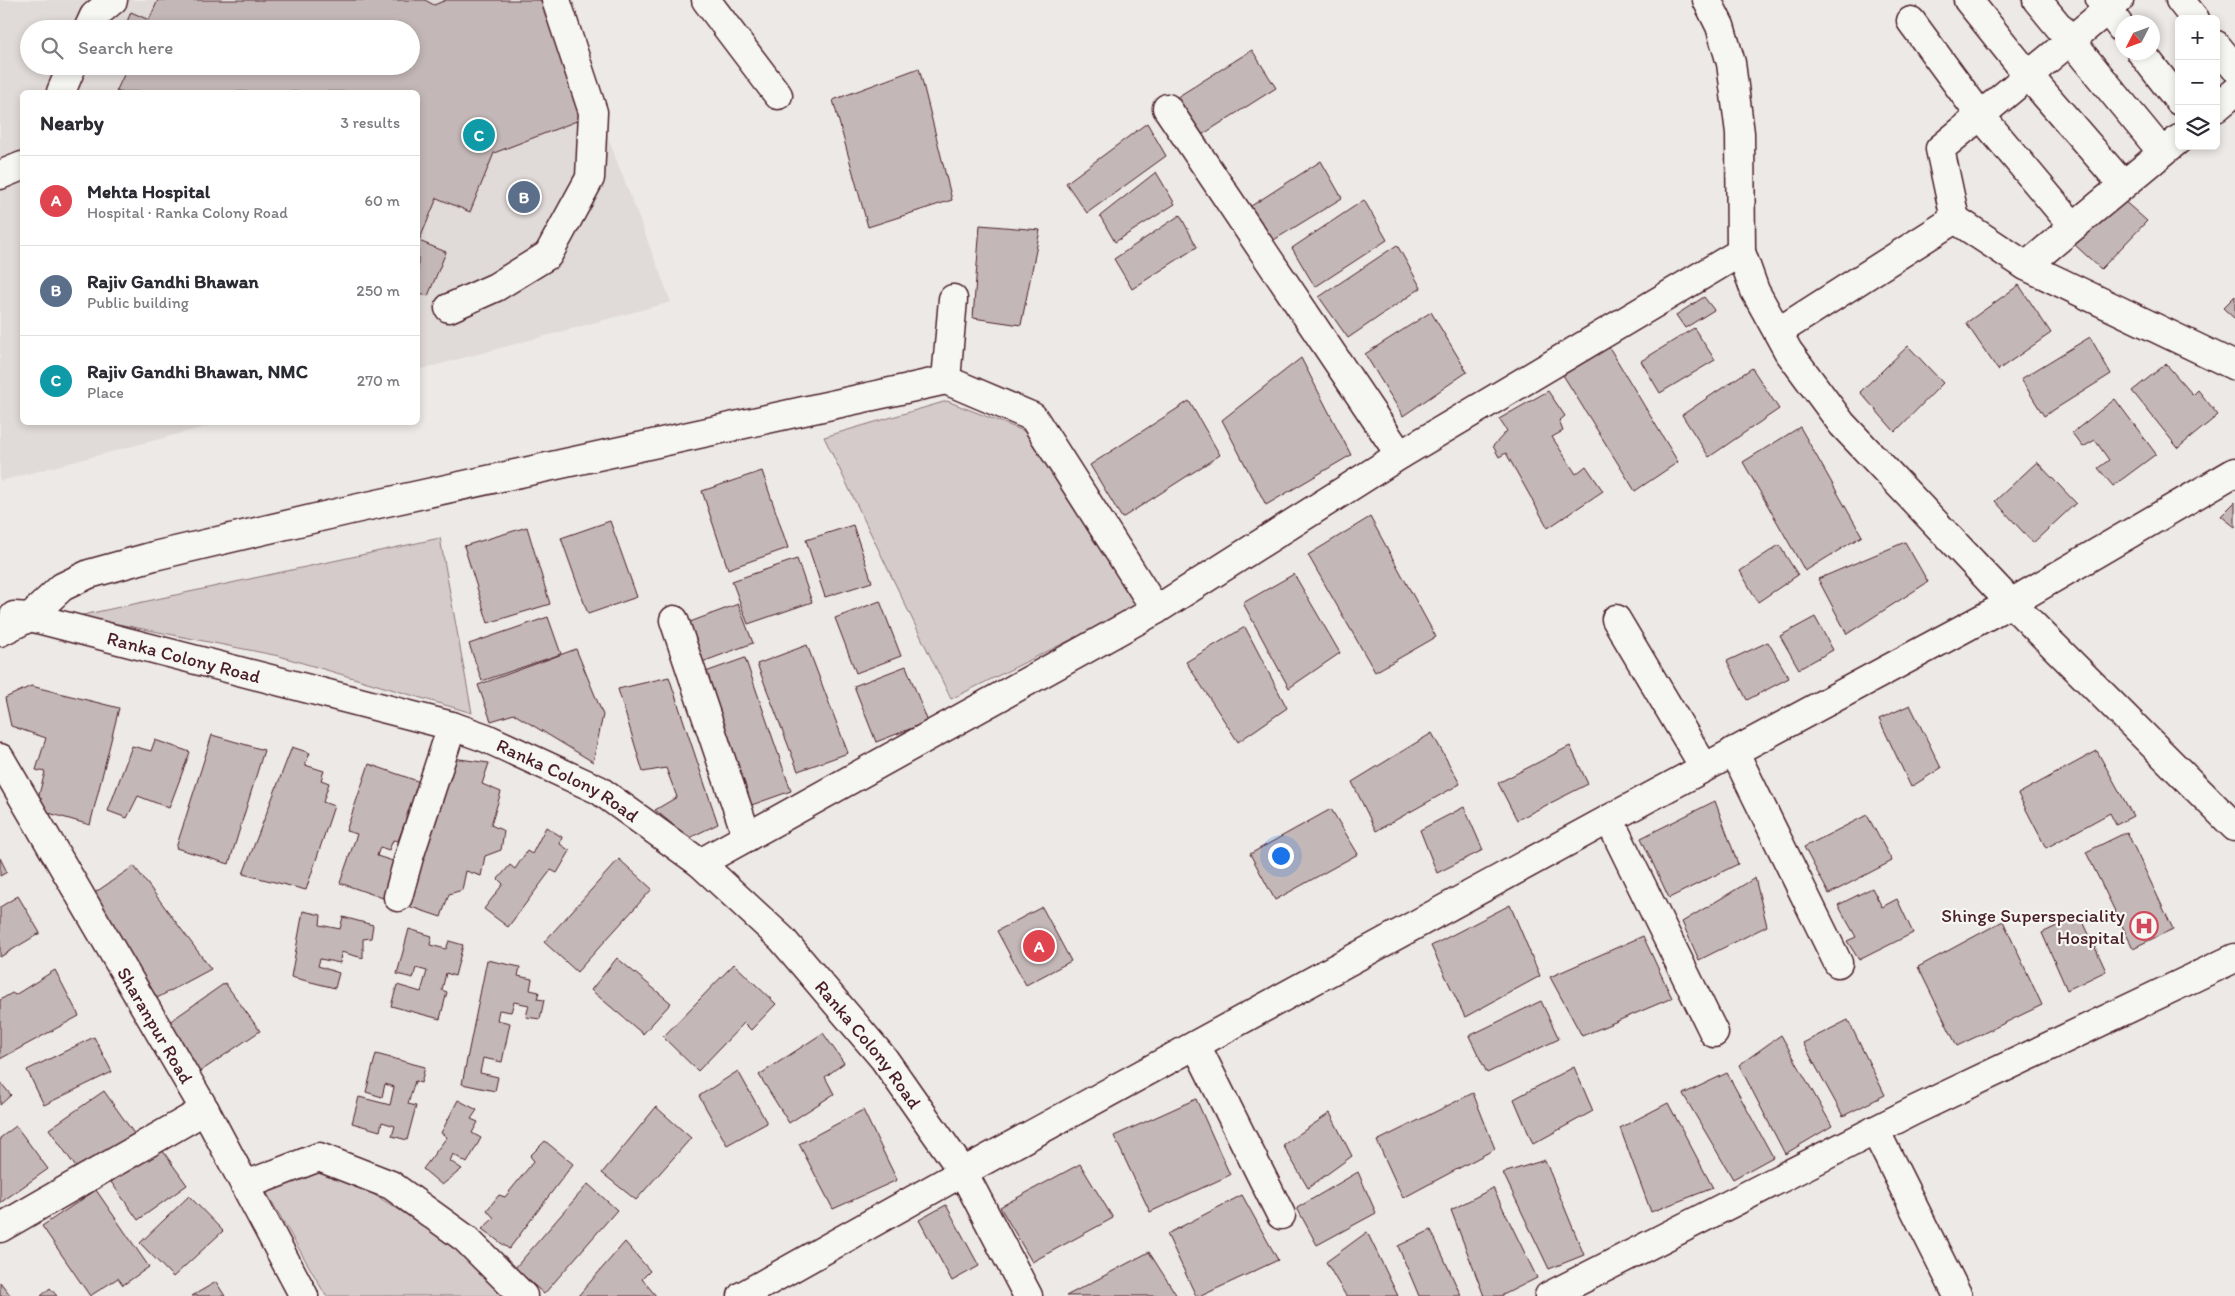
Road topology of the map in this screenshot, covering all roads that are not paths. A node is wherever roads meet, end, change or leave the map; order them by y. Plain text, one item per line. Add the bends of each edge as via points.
1 (113, 0) edge
2 (556, 0) edge
3 (706, 0) edge
4 (1707, 0) edge
5 (1968, 0) edge
6 (2037, 0) edge
7 (2180, 0) edge
8 (2112, 10) edge
9 (2192, 15) edge
10 (92, 20) edge
11 (1911, 21) dead end
12 (2070, 41) junction
13 (2220, 50) edge
14 (2147, 60) edge
15 (2235, 68) edge
16 (68, 75) edge
17 (2028, 75) junction
18 (62, 90) edge
19 (2235, 92) edge
20 (778, 95) dead end
21 (2175, 96) edge
22 (2220, 105) edge
23 (1167, 108) dead end
24 (1980, 115) junction
25 (2170, 145) edge
26 (20, 167) edge
27 (0, 175) edge
28 (2123, 185) junction
29 (1955, 219) junction
30 (2074, 226) junction
31 (1741, 252) junction
32 (2026, 266) junction
33 (953, 299) dead end
34 (449, 308) dead end
35 (1778, 332) junction
36 (2235, 366) edge
37 (946, 380) junction
38 (1400, 455) junction
39 (2235, 472) edge
40 (2011, 603) junction
41 (1156, 610) junction
42 (0, 616) edge
43 (30, 617) junction
44 (674, 620) dead end
45 (1616, 620) dead end
46 (0, 632) edge
47 (452, 726) junction
48 (1734, 751) junction
49 (0, 758) edge
50 (1704, 767) junction
51 (1609, 819) junction
52 (2235, 827) edge
53 (747, 837) junction
54 (700, 863) junction
55 (398, 897) dead end
56 (2235, 958) edge
57 (1838, 963) dead end
58 (1714, 1033) dead end
59 (1196, 1045) junction
60 (204, 1110) junction
61 (1876, 1130) junction
62 (963, 1172) junction
63 (246, 1185) junction
64 (1281, 1215) dead end
65 (0, 1228) edge
66 (304, 1296) edge
67 (523, 1296) edge
68 (742, 1296) edge
69 (1028, 1296) edge
70 (1549, 1296) edge
71 (1958, 1296) edge

1 - 10 street
2 - 34 street via 593,112 590,178 548,255 496,286
3 - 20 street
4 - 31 street via 1720,26 1731,63 1740,133
5 - 17 street
6 - 12 street
7 - 9 street
8 - 12 street
11 - 24 street
12 - 17 street
12 - 25 street
13 - 15 street
14 - 21 street
16 - 18 street
17 - 24 street
17 - 28 street
19 - 22 street
23 - 38 street
24 - 29 street via 1940,149
24 - 30 street
25 - 28 street
26 - 27 street
28 - 30 street
29 - 32 street
29 - 35 street
30 - 32 street
31 - 35 street via 1755,291
31 - 38 street
32 - 36 street
33 - 37 street
35 - 40 street via 1788,351 1842,424
37 - 41 street via 1033,417
37 - 43 street via 154,556 90,574 62,587
38 - 41 street
39 - 40 street
40 - 48 street
40 - 52 street
41 - 53 street
42 - 43 street, Ranka Colony Road
43 - 46 street
43 - 47 street, Ranka Colony Road
44 - 53 street
45 - 50 street
47 - 54 street, Ranka Colony Road via 486,738 599,790
47 - 55 street
48 - 50 street
48 - 57 street
49 - 60 street, Sharanpur Road
50 - 51 street
51 - 58 street
51 - 59 street
53 - 54 street
54 - 62 street, Ranka Colony Road via 782,939 884,1059
56 - 61 street
59 - 62 street
59 - 64 street
60 - 63 street, Sharanpur Road
60 - 65 street
61 - 70 street
61 - 71 street
62 - 68 street
62 - 69 street, Ranka Colony Road
63 - 66 street, Sharanpur Road
63 - 67 street via 319,1157 391,1185 466,1239

